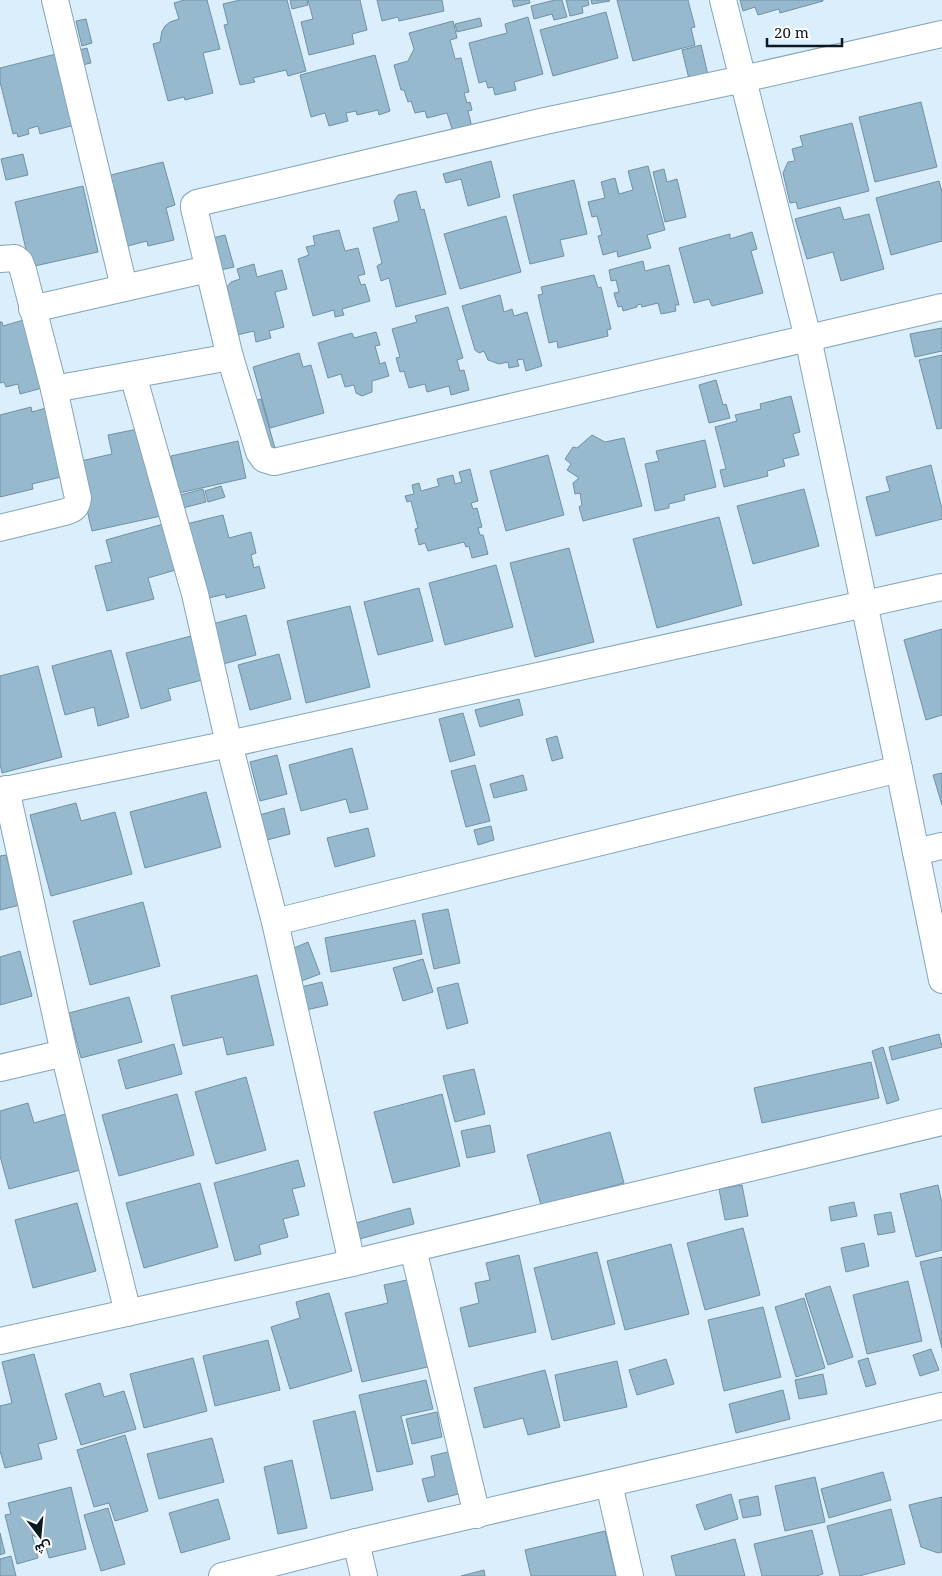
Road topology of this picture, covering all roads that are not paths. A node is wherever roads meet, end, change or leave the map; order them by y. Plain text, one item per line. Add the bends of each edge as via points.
1 (55, 0) edge
2 (723, 0) edge
3 (942, 34) edge
4 (742, 79) junction
5 (0, 258) edge
6 (208, 269) junction
7 (124, 287) junction
8 (942, 307) edge
9 (32, 309) junction
10 (808, 338) junction
11 (230, 358) junction
12 (133, 375) junction
13 (54, 390) junction
14 (0, 528) edge
15 (942, 586) edge
16 (863, 604) junction
17 (229, 744) junction
18 (899, 769) junction
19 (3, 790) edge
20 (942, 846) edge
21 (916, 852) junction
22 (275, 922) junction
23 (942, 980) edge
24 (64, 1053) junction
25 (0, 1068) edge
26 (942, 1122) edge
27 (413, 1249) junction
28 (352, 1263) junction
29 (128, 1313) junction
30 (0, 1340) edge
31 (942, 1406) edge
32 (609, 1484) junction
33 (477, 1515) junction
34 (356, 1542) junction
35 (222, 1576) edge
36 (364, 1576) edge
37 (630, 1576) edge

1 - 7 street
2 - 4 street
3 - 4 street
4 - 6 street via 545,121 197,203 194,208
4 - 10 street
5 - 9 street via 15,258 20,262
6 - 7 street
6 - 11 street
7 - 9 street
8 - 10 street
9 - 13 street
10 - 11 street via 274,462 264,459 259,452
10 - 16 street
11 - 12 street
12 - 13 street
12 - 17 street via 194,594
13 - 14 street via 77,504 65,512
15 - 16 street
16 - 17 street
16 - 18 street
17 - 19 street
17 - 22 street
18 - 21 street
18 - 22 street
19 - 24 street
20 - 21 street
21 - 23 street
22 - 28 street
24 - 25 street
24 - 29 street
26 - 27 street
27 - 28 street
27 - 33 street
28 - 29 street
29 - 30 street
31 - 32 street
32 - 33 street
32 - 37 street
33 - 34 street
34 - 35 street
34 - 36 street

